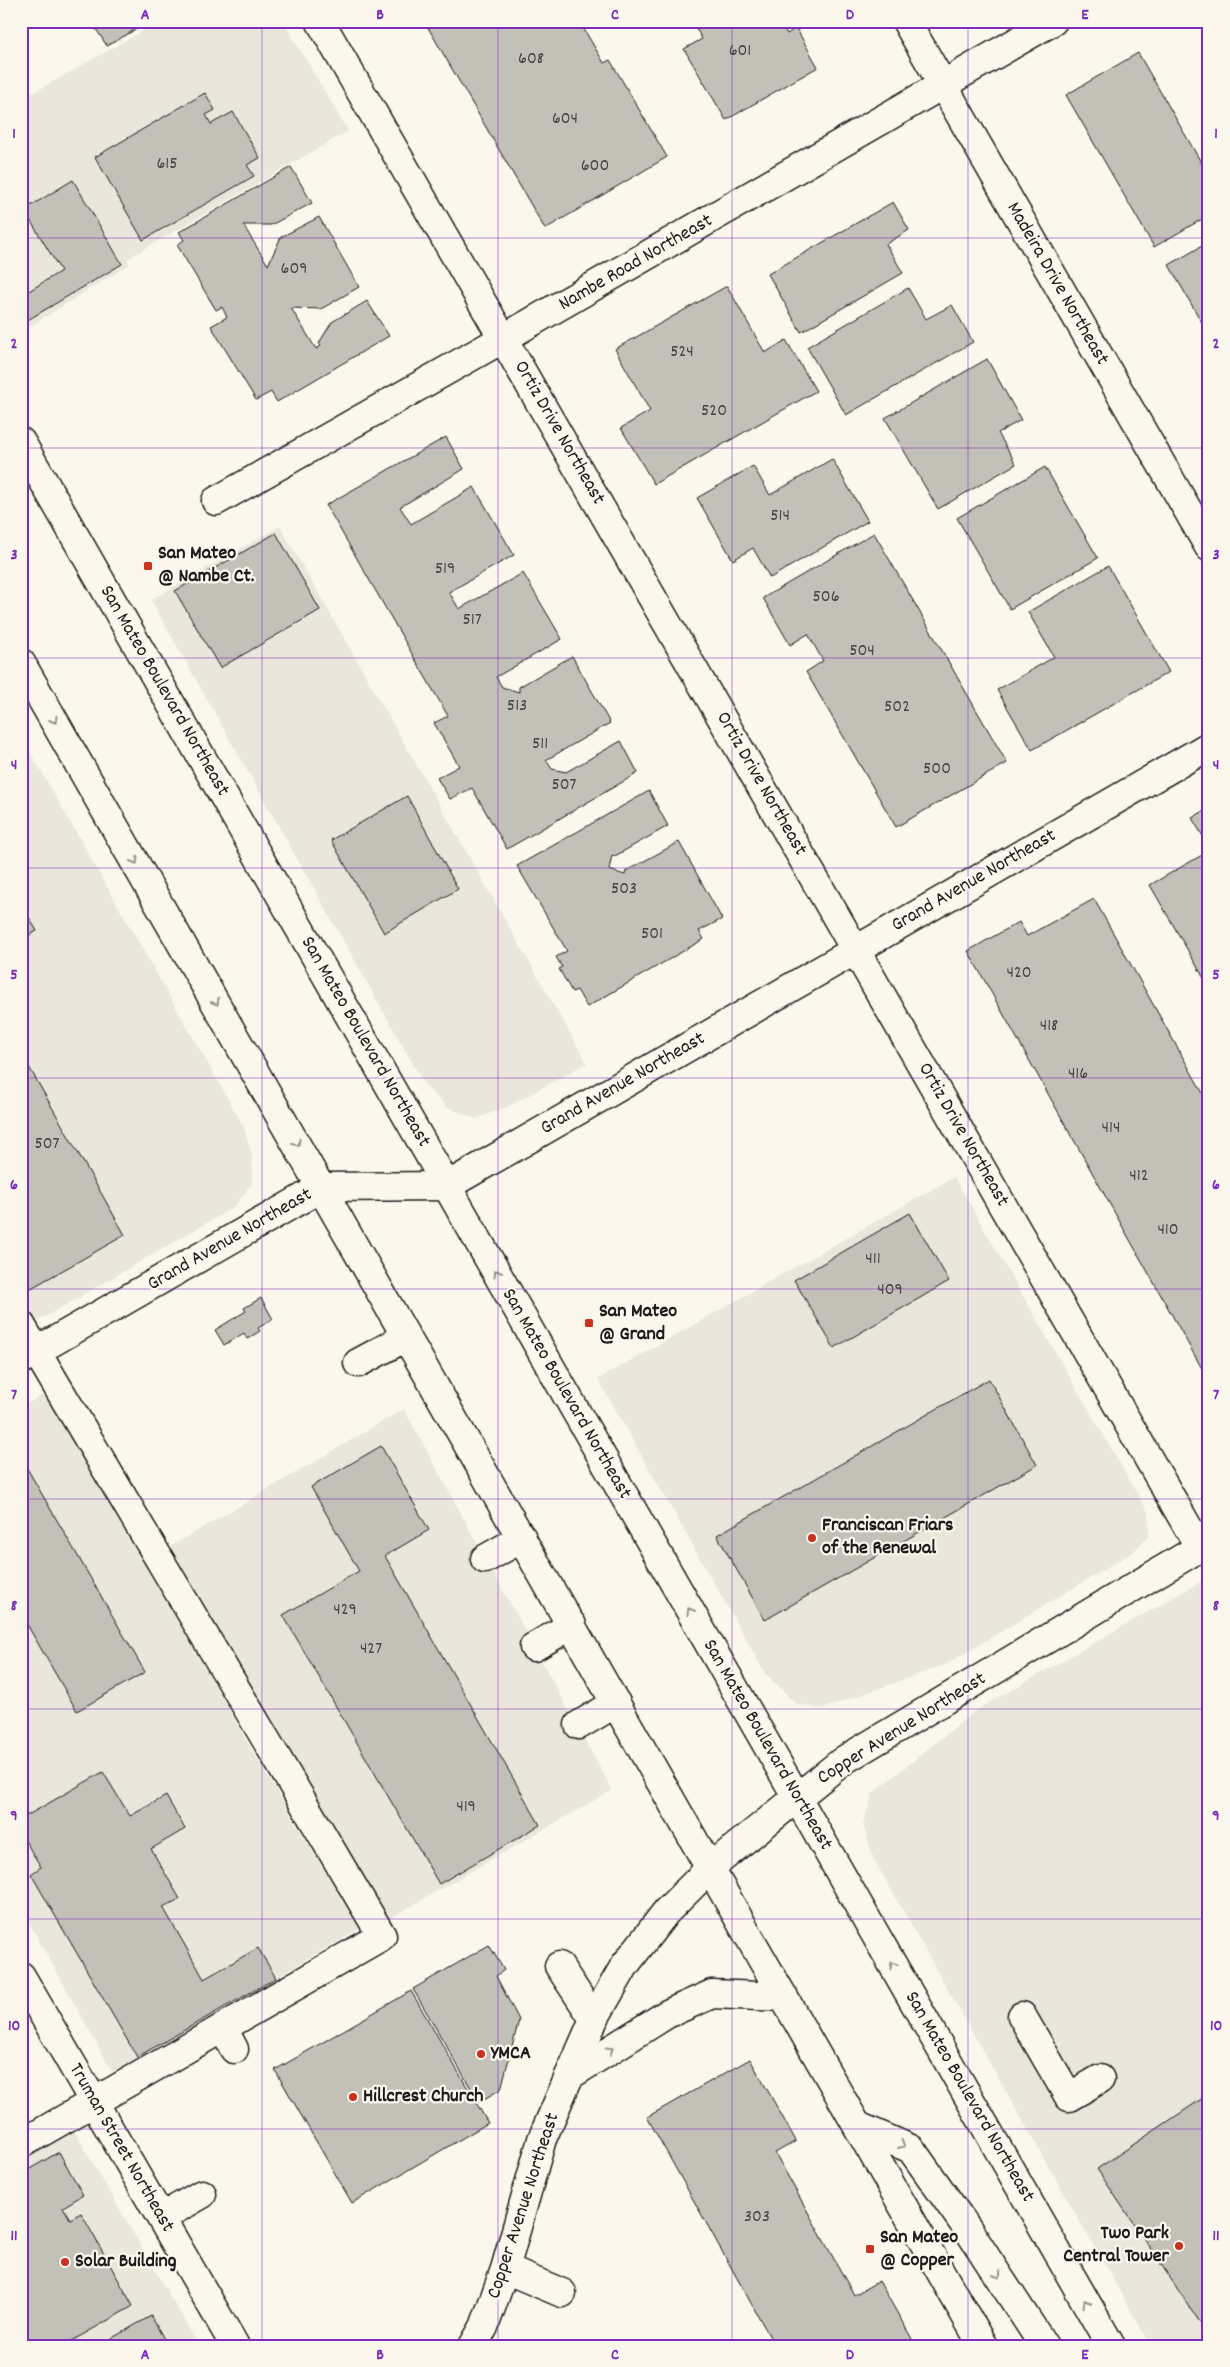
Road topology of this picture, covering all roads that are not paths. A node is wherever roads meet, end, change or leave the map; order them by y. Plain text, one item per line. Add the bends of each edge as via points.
1 (320, 21) edge
2 (906, 21) edge
3 (1053, 21) edge
4 (943, 86) junction
5 (504, 338) junction
6 (21, 442) edge
7 (216, 500) dead end
8 (1209, 547) edge
9 (25, 679) edge
10 (1209, 746) edge
11 (856, 949) junction
12 (447, 1186) junction
13 (322, 1187) junction
14 (21, 1325) edge
15 (406, 1336) junction
16 (29, 1356) edge
17 (358, 1363) dead end
18 (522, 1538) junction
19 (1204, 1545) edge
20 (485, 1559) dead end
21 (572, 1625) junction
22 (534, 1647) dead end
23 (616, 1703) junction
24 (579, 1725) dead end
25 (798, 1797) junction
26 (711, 1867) junction
27 (559, 1966) dead end
28 (21, 1976) edge
29 (784, 1997) junction
30 (1022, 2016) dead end
31 (594, 2019) junction
32 (569, 2076) junction
33 (1100, 2079) dead end
34 (94, 2102) junction
35 (858, 2126) junction
36 (21, 2144) edge
37 (202, 2194) dead end
38 (162, 2217) junction
39 (506, 2269) junction
40 (562, 2293) dead end
41 (235, 2346) edge
42 (473, 2346) edge
43 (983, 2346) edge
44 (1044, 2346) edge
45 (1111, 2346) edge

1 - 5 street, Ortiz Drive Northeast
2 - 4 street, Madeira Drive Northeast
3 - 4 street, Nambe Road Northeast
4 - 5 street, Nambe Road Northeast
4 - 8 street, Madeira Drive Northeast
5 - 7 street, Nambe Road Northeast
5 - 11 street, Ortiz Drive Northeast
6 - 12 street, San Mateo Boulevard Northeast
9 -> 13 street
10 - 11 street, Grand Avenue Northeast
11 - 12 street, Grand Avenue Northeast
11 - 19 street, Ortiz Drive Northeast
12 - 13 street, Grand Avenue Northeast
25 -> 12 street, San Mateo Boulevard Northeast
13 - 15 street
13 - 16 street, Grand Avenue Northeast
14 - 16 street
15 - 17 street
15 - 18 street
16 - 34 street via 90,1453 192,1597 290,1761 382,1936 229,2038
18 - 20 street
18 - 21 street
19 - 25 street, Copper Avenue Northeast via 844,1760
21 - 22 street
21 - 23 street
23 - 24 street
23 - 26 street
25 - 26 street, Copper Avenue Northeast
45 -> 25 street, San Mateo Boulevard Northeast
26 - 29 street
26 - 31 street, Copper Avenue Northeast via 666,1912 625,1965
27 - 31 street
28 - 34 street, Truman Street Northeast
32 -> 29 street via 667,2014 712,1994
29 - 35 street
30 - 33 street via 1069,2097
31 - 32 street, Copper Avenue Northeast
32 - 39 street, Copper Avenue Northeast via 542,2139
34 - 36 street
34 - 38 street, Truman Street Northeast
35 - 43 street
35 -> 44 street via 911,2149
37 - 38 street
38 - 41 street, Truman Street Northeast
39 - 40 street
39 - 42 street, Copper Avenue Northeast via 484,2327

